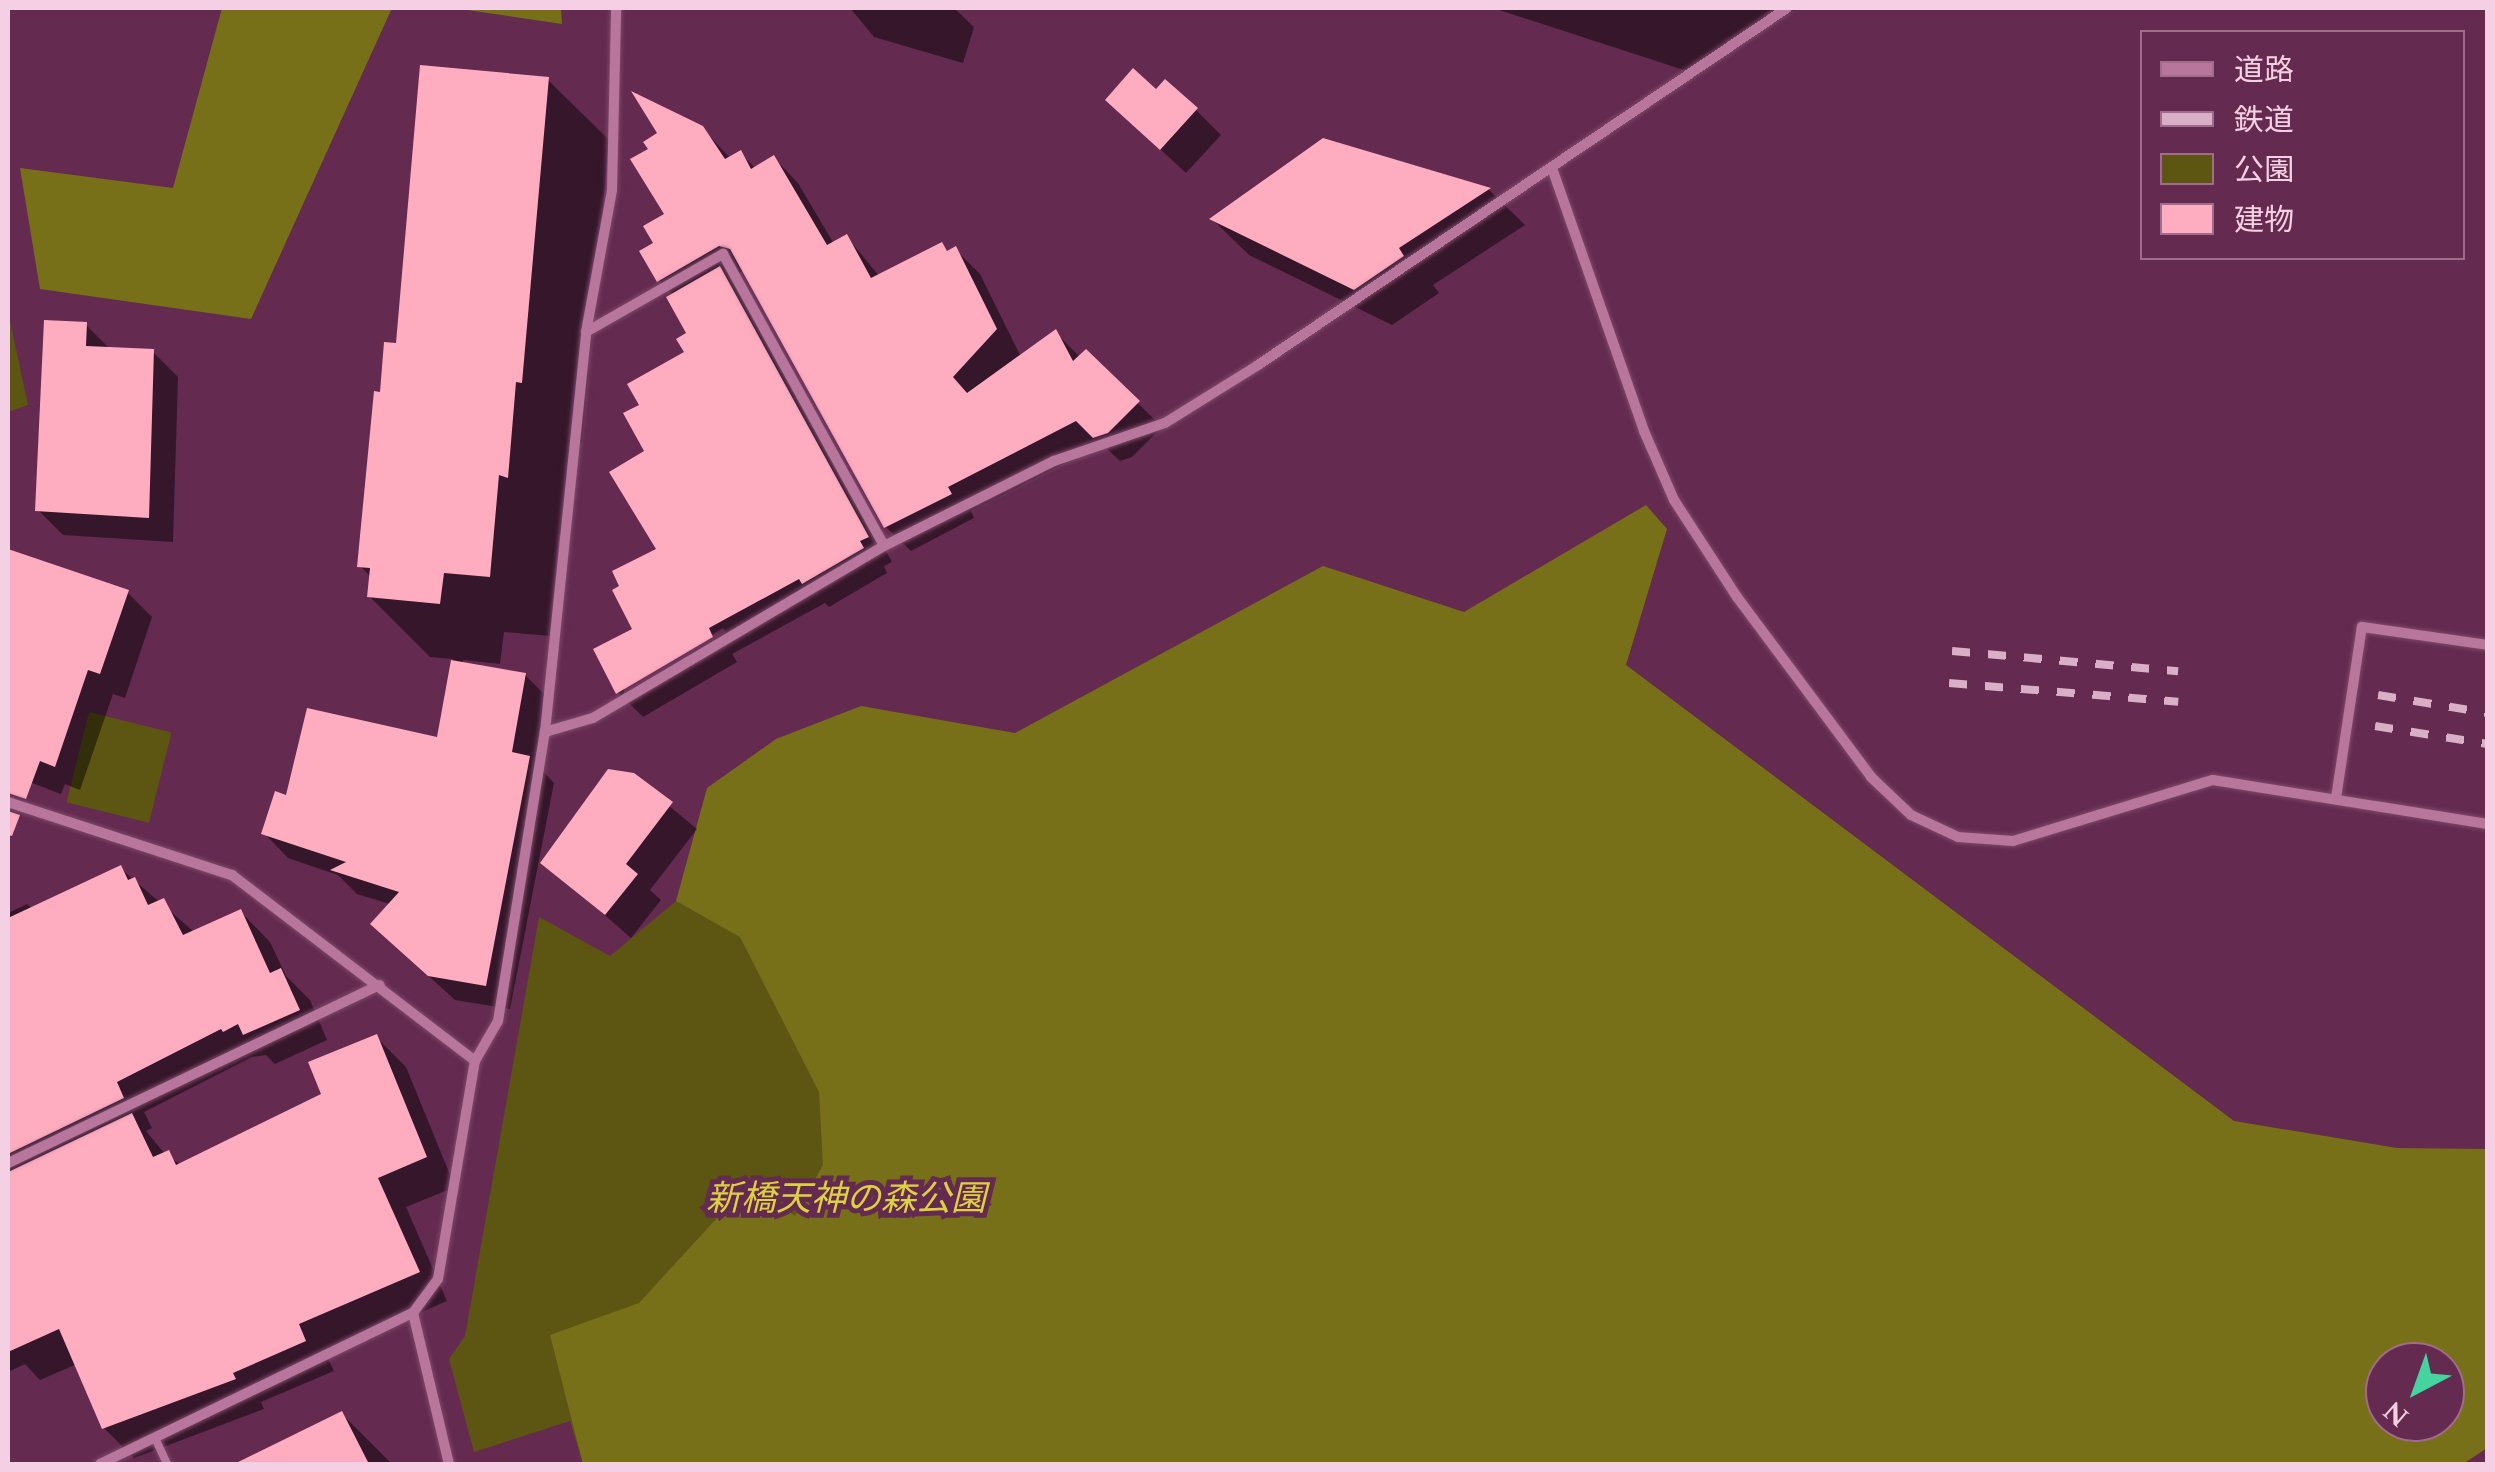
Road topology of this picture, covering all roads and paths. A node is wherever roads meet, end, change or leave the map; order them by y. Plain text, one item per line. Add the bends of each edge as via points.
1 (616, 8) edge
2 (1787, 8) edge
3 (1552, 168) junction
4 (586, 332) junction
5 (884, 546) junction
6 (2488, 646) edge
7 (545, 732) junction
8 (2336, 798) junction
9 (8, 802) edge
10 (22, 807) junction
11 (8, 814) edge
12 (2488, 824) edge
13 (380, 985) junction
14 (475, 1061) junction
15 (8, 1163) edge
16 (413, 1313) junction
17 (155, 1438) junction
18 (100, 1464) edge
19 (168, 1464) edge
20 (449, 1464) edge

1 - 4 street via 612,190
2 - 3 street
3 - 5 street via 1165,423 1054,461
3 - 8 street via 1674,500 1871,778 1911,815 1958,837 2013,841 2213,780
4 - 5 street via 723,254
4 - 7 street
5 - 7 street via 593,718
6 - 8 street via 2362,627
7 - 14 street via 498,1021
8 - 12 street
9 - 10 street
10 - 11 street
10 - 13 street via 232,875
13 - 14 street
13 - 15 street
14 - 16 street via 438,1279
16 - 17 street
16 - 20 street
17 - 18 street
17 - 19 lane

